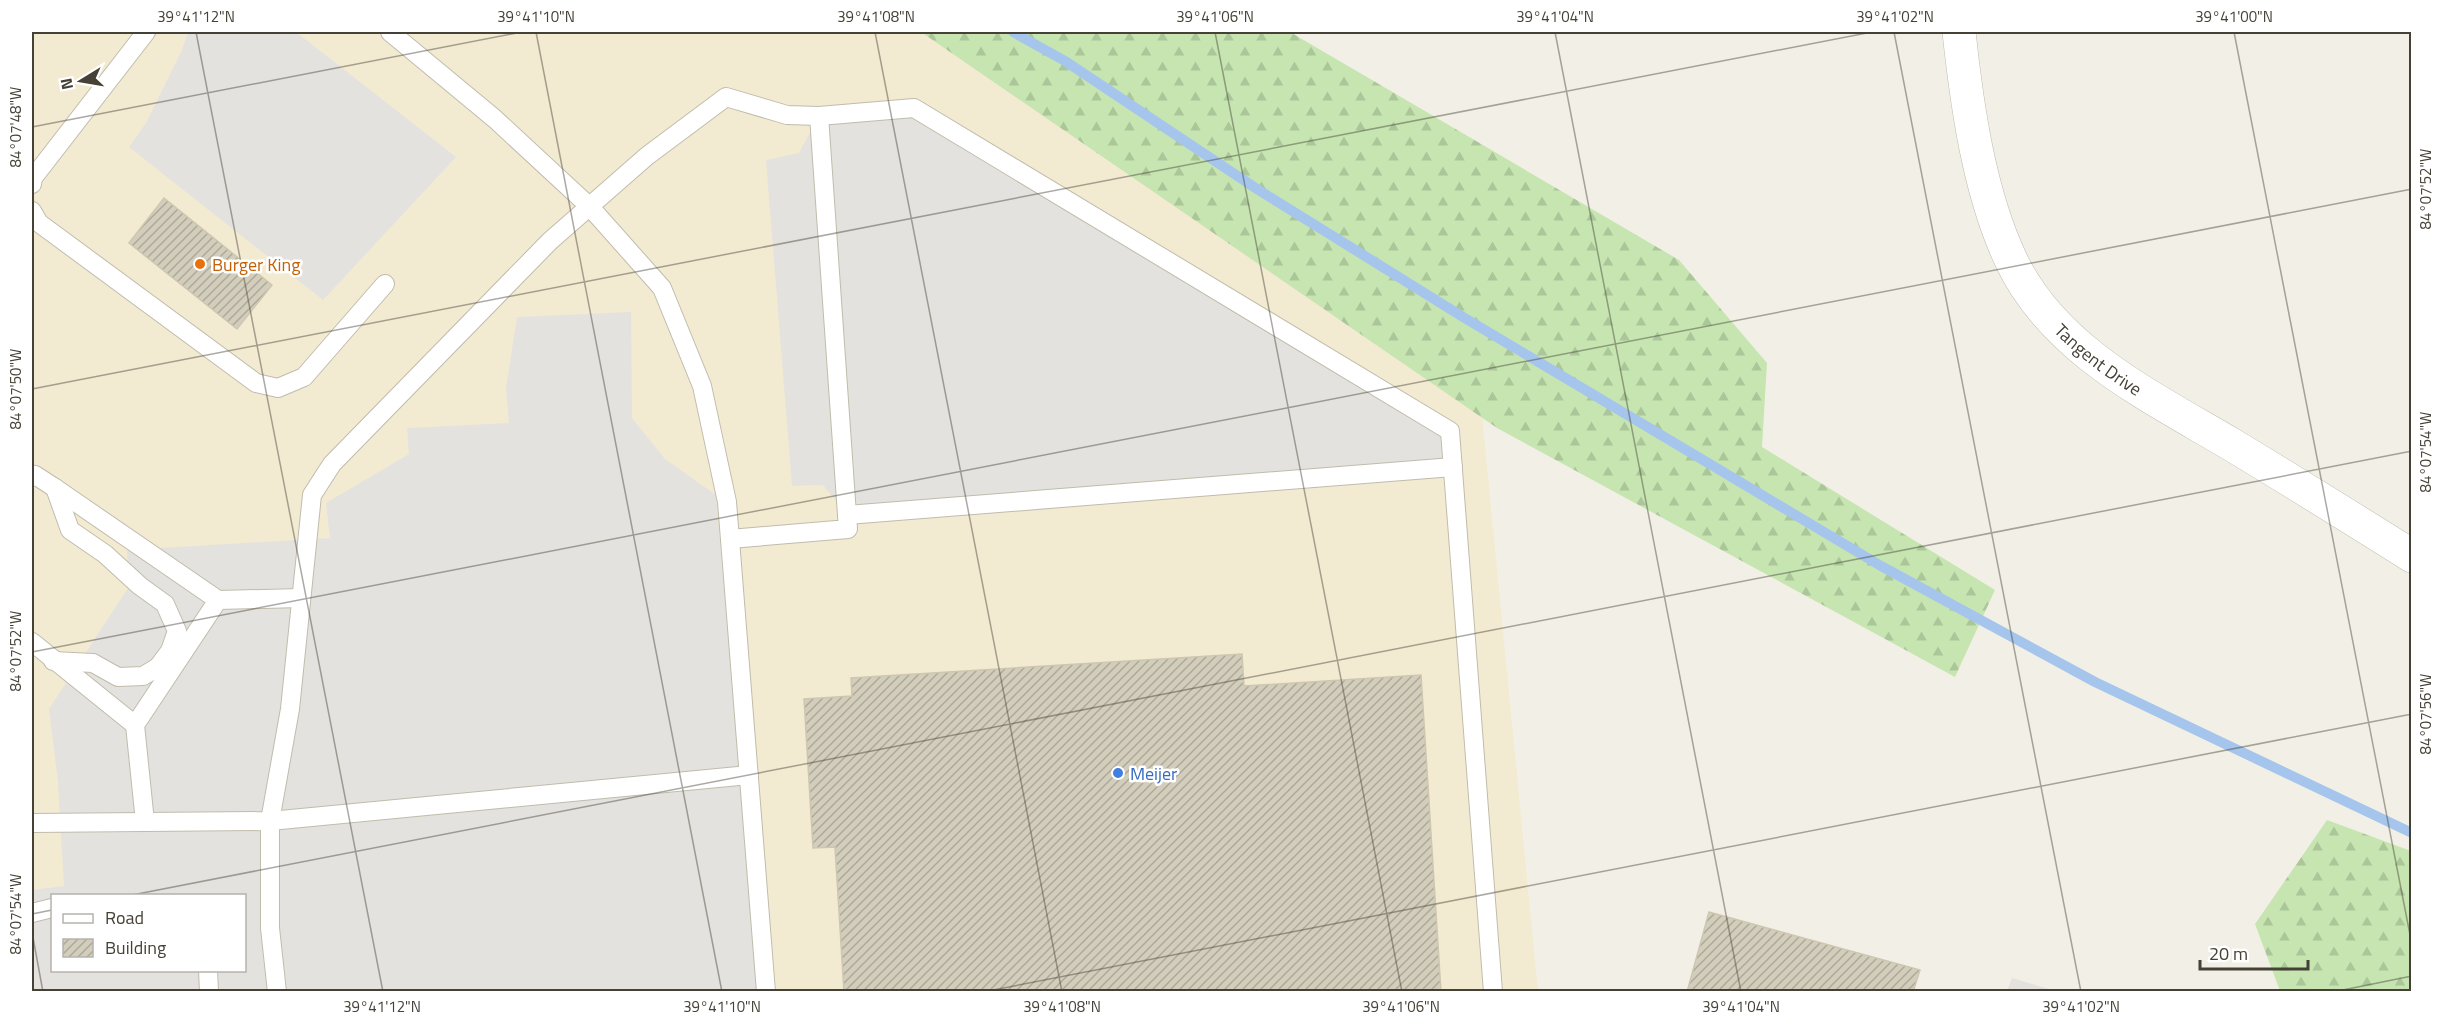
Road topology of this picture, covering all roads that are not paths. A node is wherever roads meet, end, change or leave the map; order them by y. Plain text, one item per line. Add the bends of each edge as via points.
1 (146, 32) edge
2 (390, 32) edge
3 (1959, 32) edge
4 (819, 116) junction
5 (32, 184) edge
6 (590, 207) junction
7 (32, 211) edge
8 (385, 284) dead end
9 (1453, 467) junction
10 (32, 477) edge
11 (55, 488) junction
12 (847, 515) junction
13 (730, 539) junction
14 (2412, 556) edge
15 (301, 598) junction
16 (218, 600) junction
17 (32, 642) edge
18 (54, 661) junction
19 (135, 724) junction
20 (749, 775) junction
21 (270, 821) junction
22 (145, 822) junction
23 (32, 823) edge
24 (51, 908) edge
25 (32, 913) edge
26 (208, 972) edge
27 (209, 992) edge
28 (277, 992) edge
29 (766, 992) edge
30 (1493, 992) edge

1 - 5 lane
2 - 6 lane via 495,118
3 - 14 street, Tangent Drive via 1975,146 2000,233 2033,298 2060,330 2112,373
4 - 6 lane via 788,116 726,97 647,156
4 - 9 lane via 914,108 1450,431
4 - 12 lane
6 - 13 lane via 662,288 702,386 727,502
6 - 15 lane via 550,241 332,464 312,495
7 - 8 lane via 39,223 256,383 278,388 304,376
9 - 12 lane
9 - 30 lane
10 - 11 lane via 35,475
11 - 16 lane
11 - 18 lane via 70,530 165,604 177,630 159,667 143,676 118,677 93,663
12 - 13 lane via 848,529
13 - 20 lane
15 - 16 lane
15 - 21 lane via 290,709
16 - 19 lane
17 - 18 lane
18 - 19 lane
19 - 22 lane
20 - 21 lane
20 - 29 lane
21 - 22 lane
21 - 28 lane via 270,928
22 - 23 lane
24 - 25 lane
26 - 27 lane

